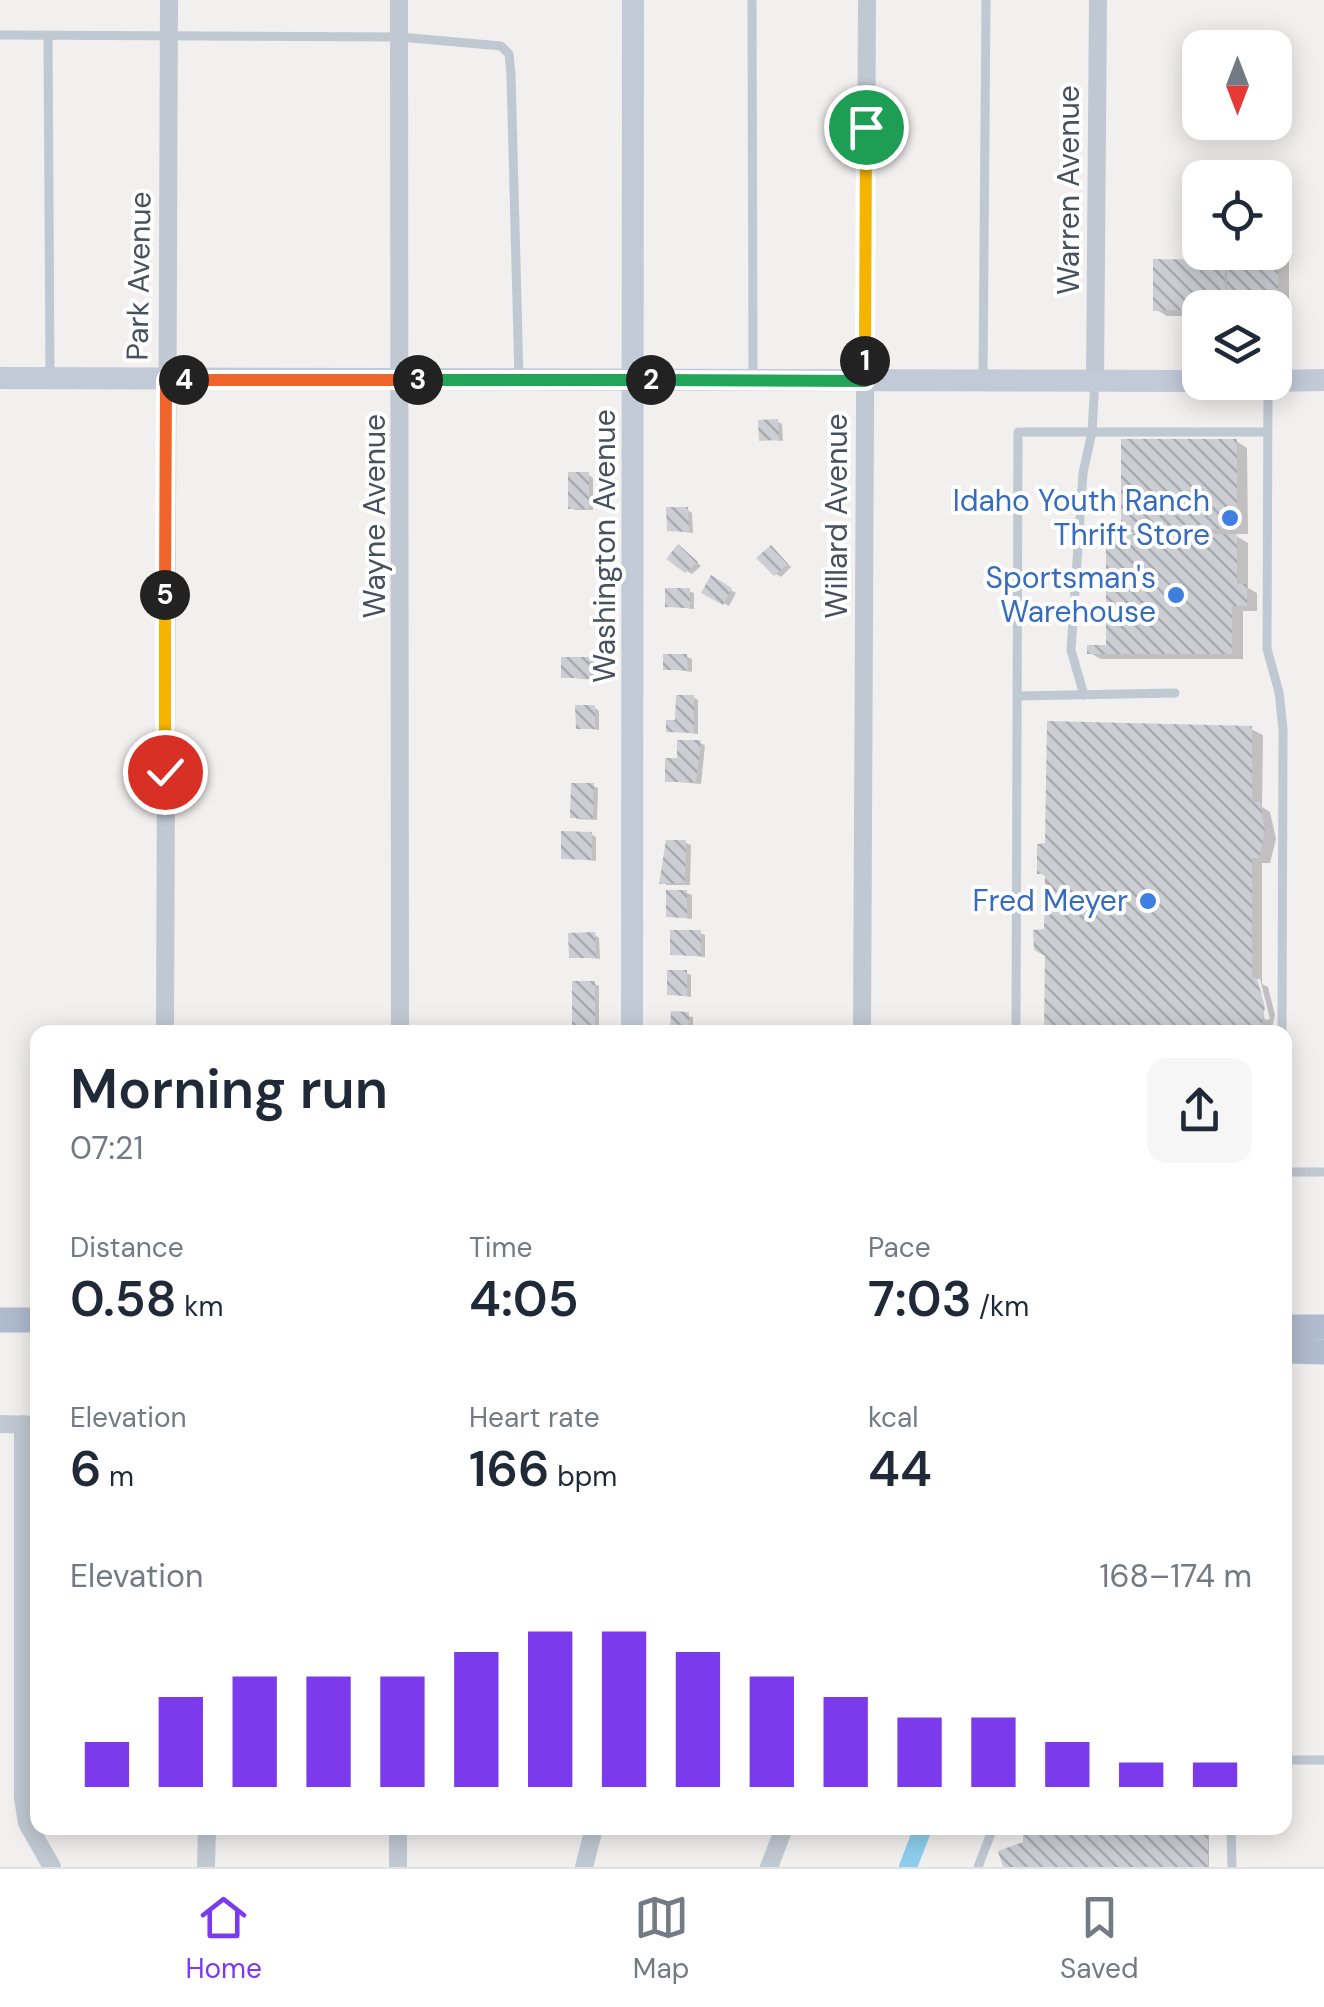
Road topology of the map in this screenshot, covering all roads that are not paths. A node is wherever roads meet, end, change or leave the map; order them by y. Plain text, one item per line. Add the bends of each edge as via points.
1 (169, 0) edge
2 (400, 0) edge
3 (632, 0) edge
4 (752, 0) edge
5 (867, 0) edge
6 (986, 0) edge
7 (1098, 0) edge
8 (0, 35) edge
9 (48, 35) junction
10 (169, 36) junction
11 (400, 37) junction
12 (0, 378) edge
13 (50, 378) junction
14 (166, 380) junction
15 (403, 380) junction
16 (519, 380) junction
17 (636, 380) junction
18 (753, 380) junction
19 (983, 380) junction
20 (1324, 380) edge
21 (865, 381) junction
22 (1095, 381) junction
23 (1292, 381) edge
24 (1182, 382) edge
25 (1270, 400) edge
26 (1092, 432) junction
27 (1266, 432) junction
28 (1175, 694) dead end
29 (1084, 695) junction
30 (1017, 696) junction
31 (165, 1025) edge
32 (400, 1025) edge
33 (632, 1025) edge
34 (862, 1025) edge
35 (1016, 1025) edge
36 (1282, 1025) edge
37 (1292, 1172) edge
38 (1324, 1172) edge
39 (0, 1320) edge
40 (30, 1320) edge
41 (1292, 1326) edge
42 (1324, 1327) edge
43 (1292, 1352) edge
44 (1324, 1352) edge
45 (0, 1424) edge
46 (30, 1424) edge
47 (1292, 1760) edge
48 (1324, 1760) edge
49 (30, 1827) edge
50 (35, 1835) edge
51 (207, 1835) edge
52 (398, 1835) edge
53 (592, 1835) edge
54 (781, 1835) edge
55 (990, 1835) edge
56 (1231, 1835) edge
57 (52, 1867) edge
58 (206, 1867) edge
59 (398, 1867) edge
60 (584, 1867) edge
61 (770, 1867) edge
62 (978, 1867) edge
63 (1232, 1867) edge

1 - 10 street, Park Avenue
2 - 11 street, Wayne Avenue
3 - 17 street, Washington Avenue
4 - 18 lane
5 - 21 street, Willard Avenue
6 - 19 lane
7 - 22 street, Warren Avenue
8 - 9 lane
9 - 10 lane
9 - 13 lane
10 - 11 lane
10 - 14 street, Park Avenue
11 - 15 street, Wayne Avenue
11 - 16 lane via 485,41 509,54
12 - 13 street
13 - 14 street
14 - 15 street
14 - 31 street, Park Avenue
15 - 16 street
15 - 32 street, Wayne Avenue
16 - 17 street
17 - 18 street
17 - 33 street, Washington Avenue
18 - 21 street
19 - 21 street
19 - 22 street
20 - 23 street
21 - 34 street, Willard Avenue
22 - 24 street
22 - 26 lane
25 - 27 lane
26 - 27 lane
26 - 29 lane via 1071,650
26 - 30 lane via 1018,432
27 - 36 lane via 1267,649 1283,729
28 - 29 lane
29 - 30 lane
30 - 35 lane
37 - 38 lane
39 - 40 main road
41 - 42 main road
43 - 44 main road
45 - 46 street
46 - 49 street via 23,1798
47 - 48 lane
50 - 57 street
51 - 58 street
52 - 59 street
53 - 60 street
54 - 61 street
55 - 62 lane
56 - 63 lane

